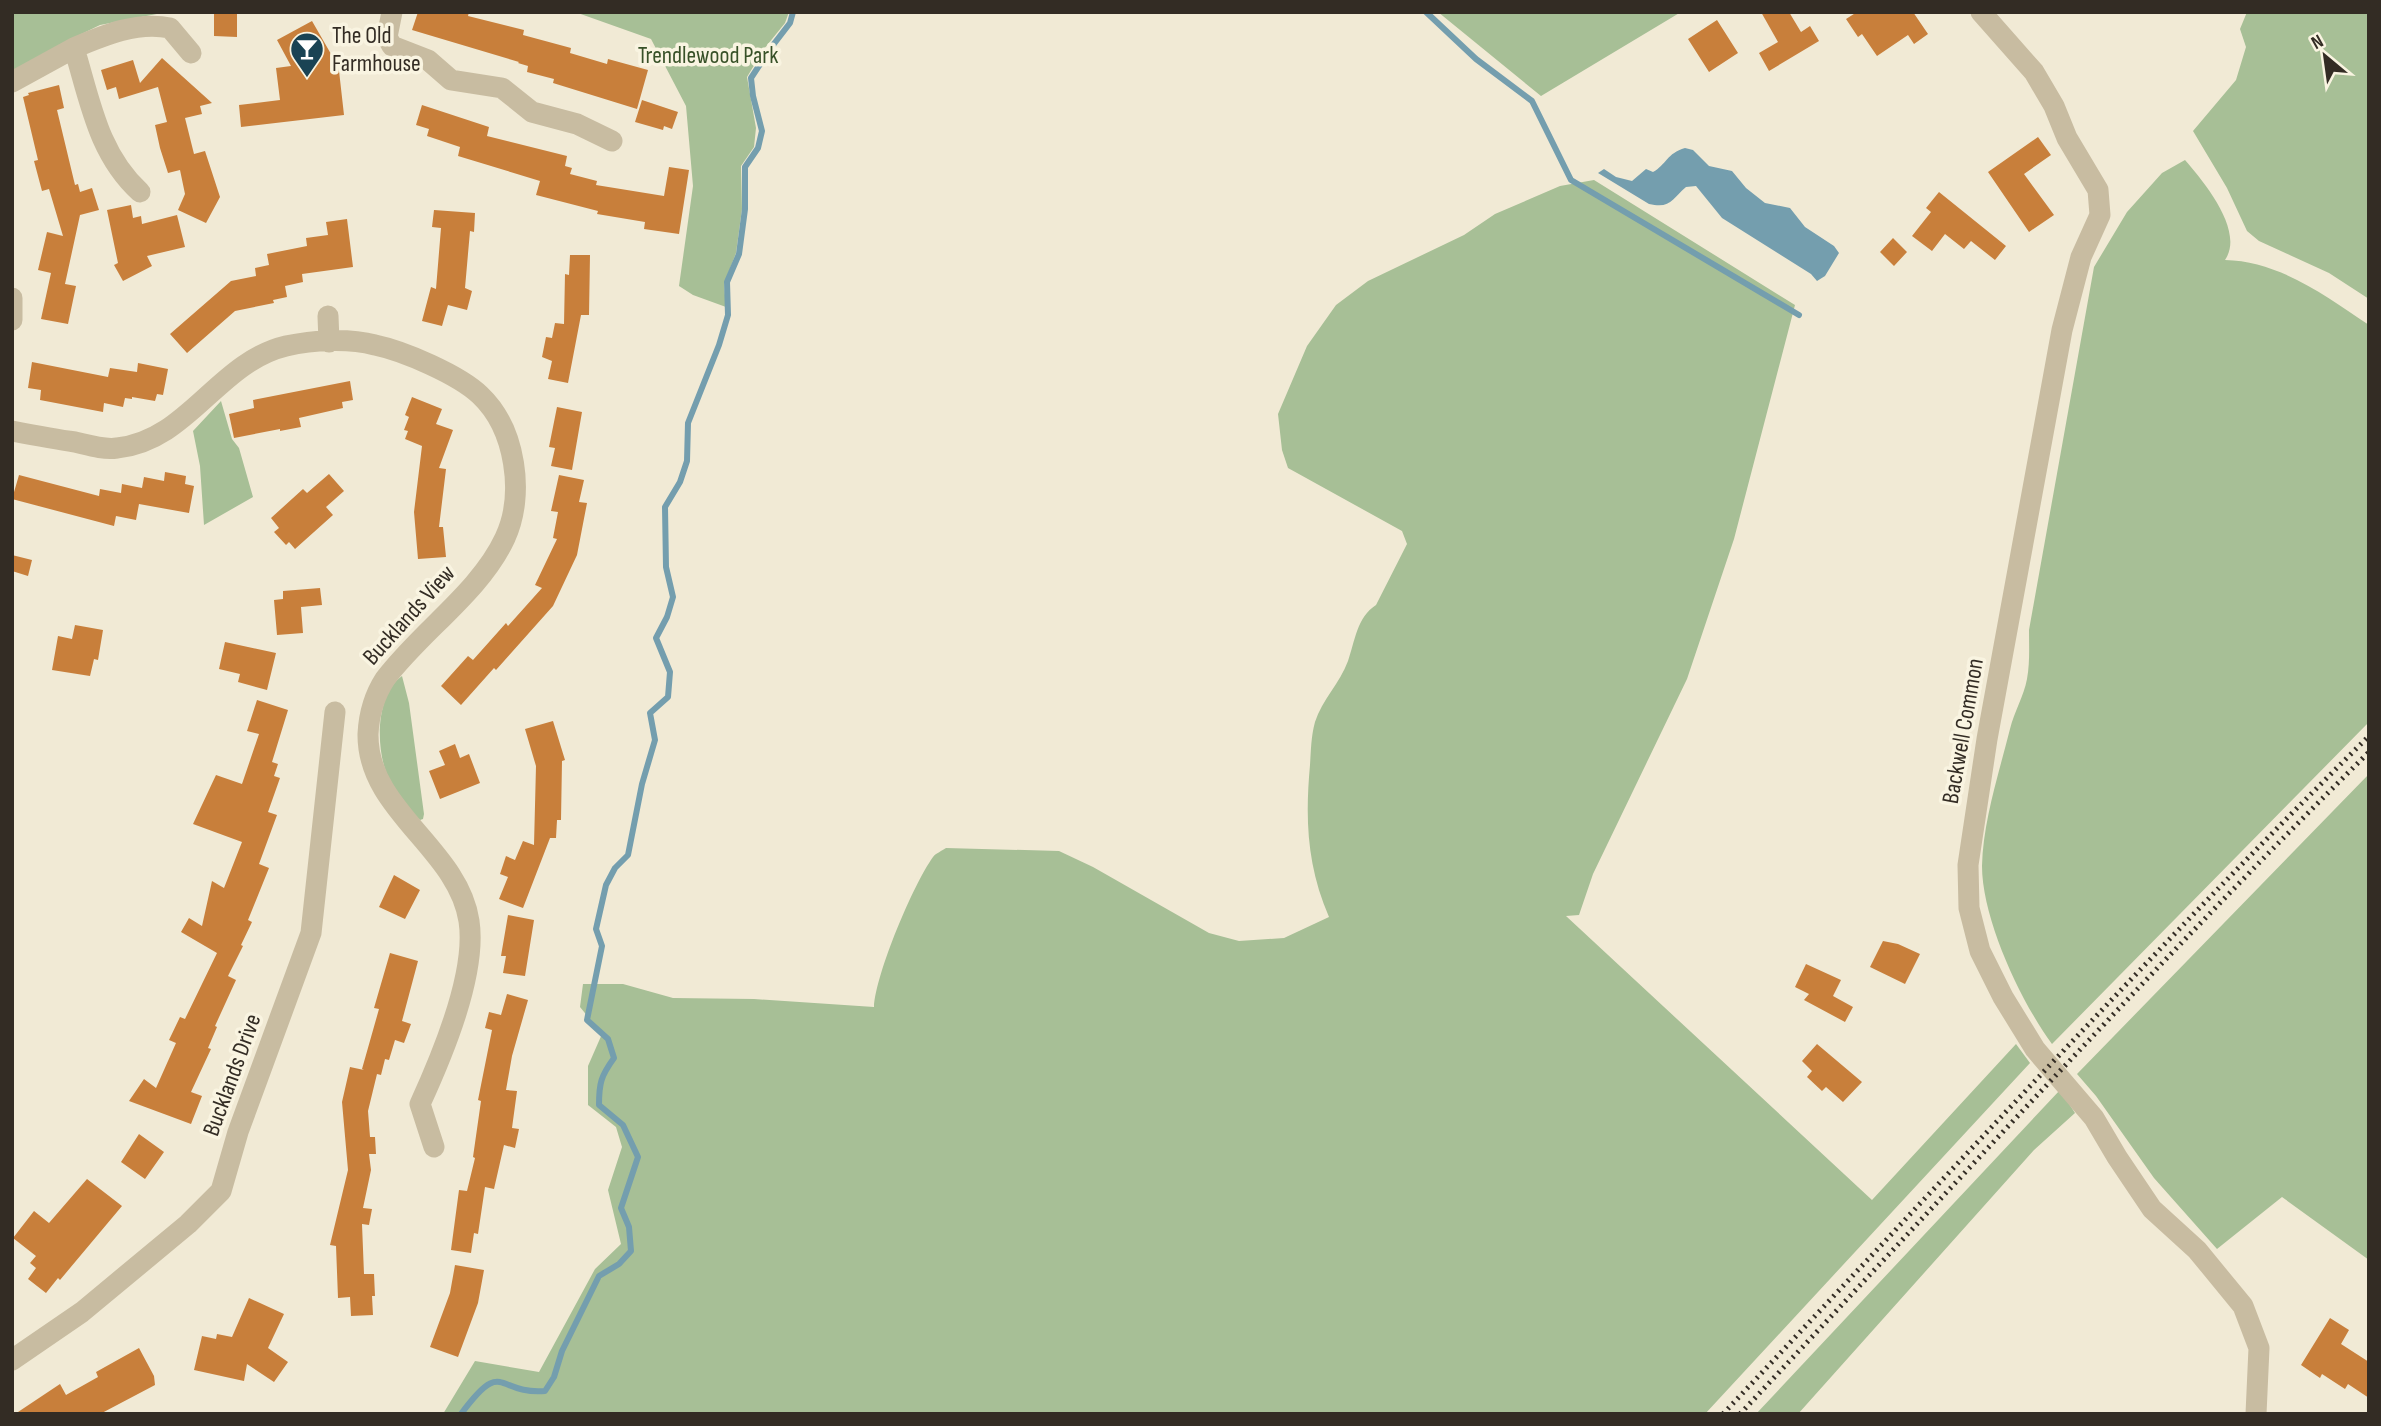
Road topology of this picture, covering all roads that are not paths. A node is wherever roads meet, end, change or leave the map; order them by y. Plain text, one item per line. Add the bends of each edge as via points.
1 (1981, 12) edge
2 (177, 20) edge
3 (390, 21) edge
4 (74, 48) junction
5 (191, 53) dead end
6 (12, 82) edge
7 (612, 141) dead end
8 (139, 192) dead end
9 (12, 298) edge
10 (328, 316) dead end
11 (12, 320) edge
12 (329, 342) junction
13 (12, 431) edge
14 (335, 712) dead end
15 (434, 1147) dead end
16 (12, 1360) edge
17 (2256, 1414) edge

1 - 17 street, Backwell Common via 2034,72 2054,106 2098,190 2100,215 2081,257 2062,330 1985,752 1968,865 1969,908 1980,951 2035,1049 2094,1118 2152,1209 2197,1250 2243,1306 2259,1348
2 - 4 street via 130,29
2 - 5 street
3 - 7 street via 390,45 428,60 451,80 502,88 538,115 577,124
4 - 6 street
4 - 8 street via 106,149
9 - 11 street
10 - 12 street
12 - 13 street, Bucklands View via 284,346 256,358 224,379 174,425 131,446 107,449
12 - 15 street, Bucklands View via 383,347 429,365 476,392 499,424 514,468 513,513 499,548 468,589 389,673 369,717 372,768 452,878 469,921 469,963 438,1066 420,1104
14 - 16 street, Bucklands Drive via 311,933 237,1132 221,1191 82,1311

